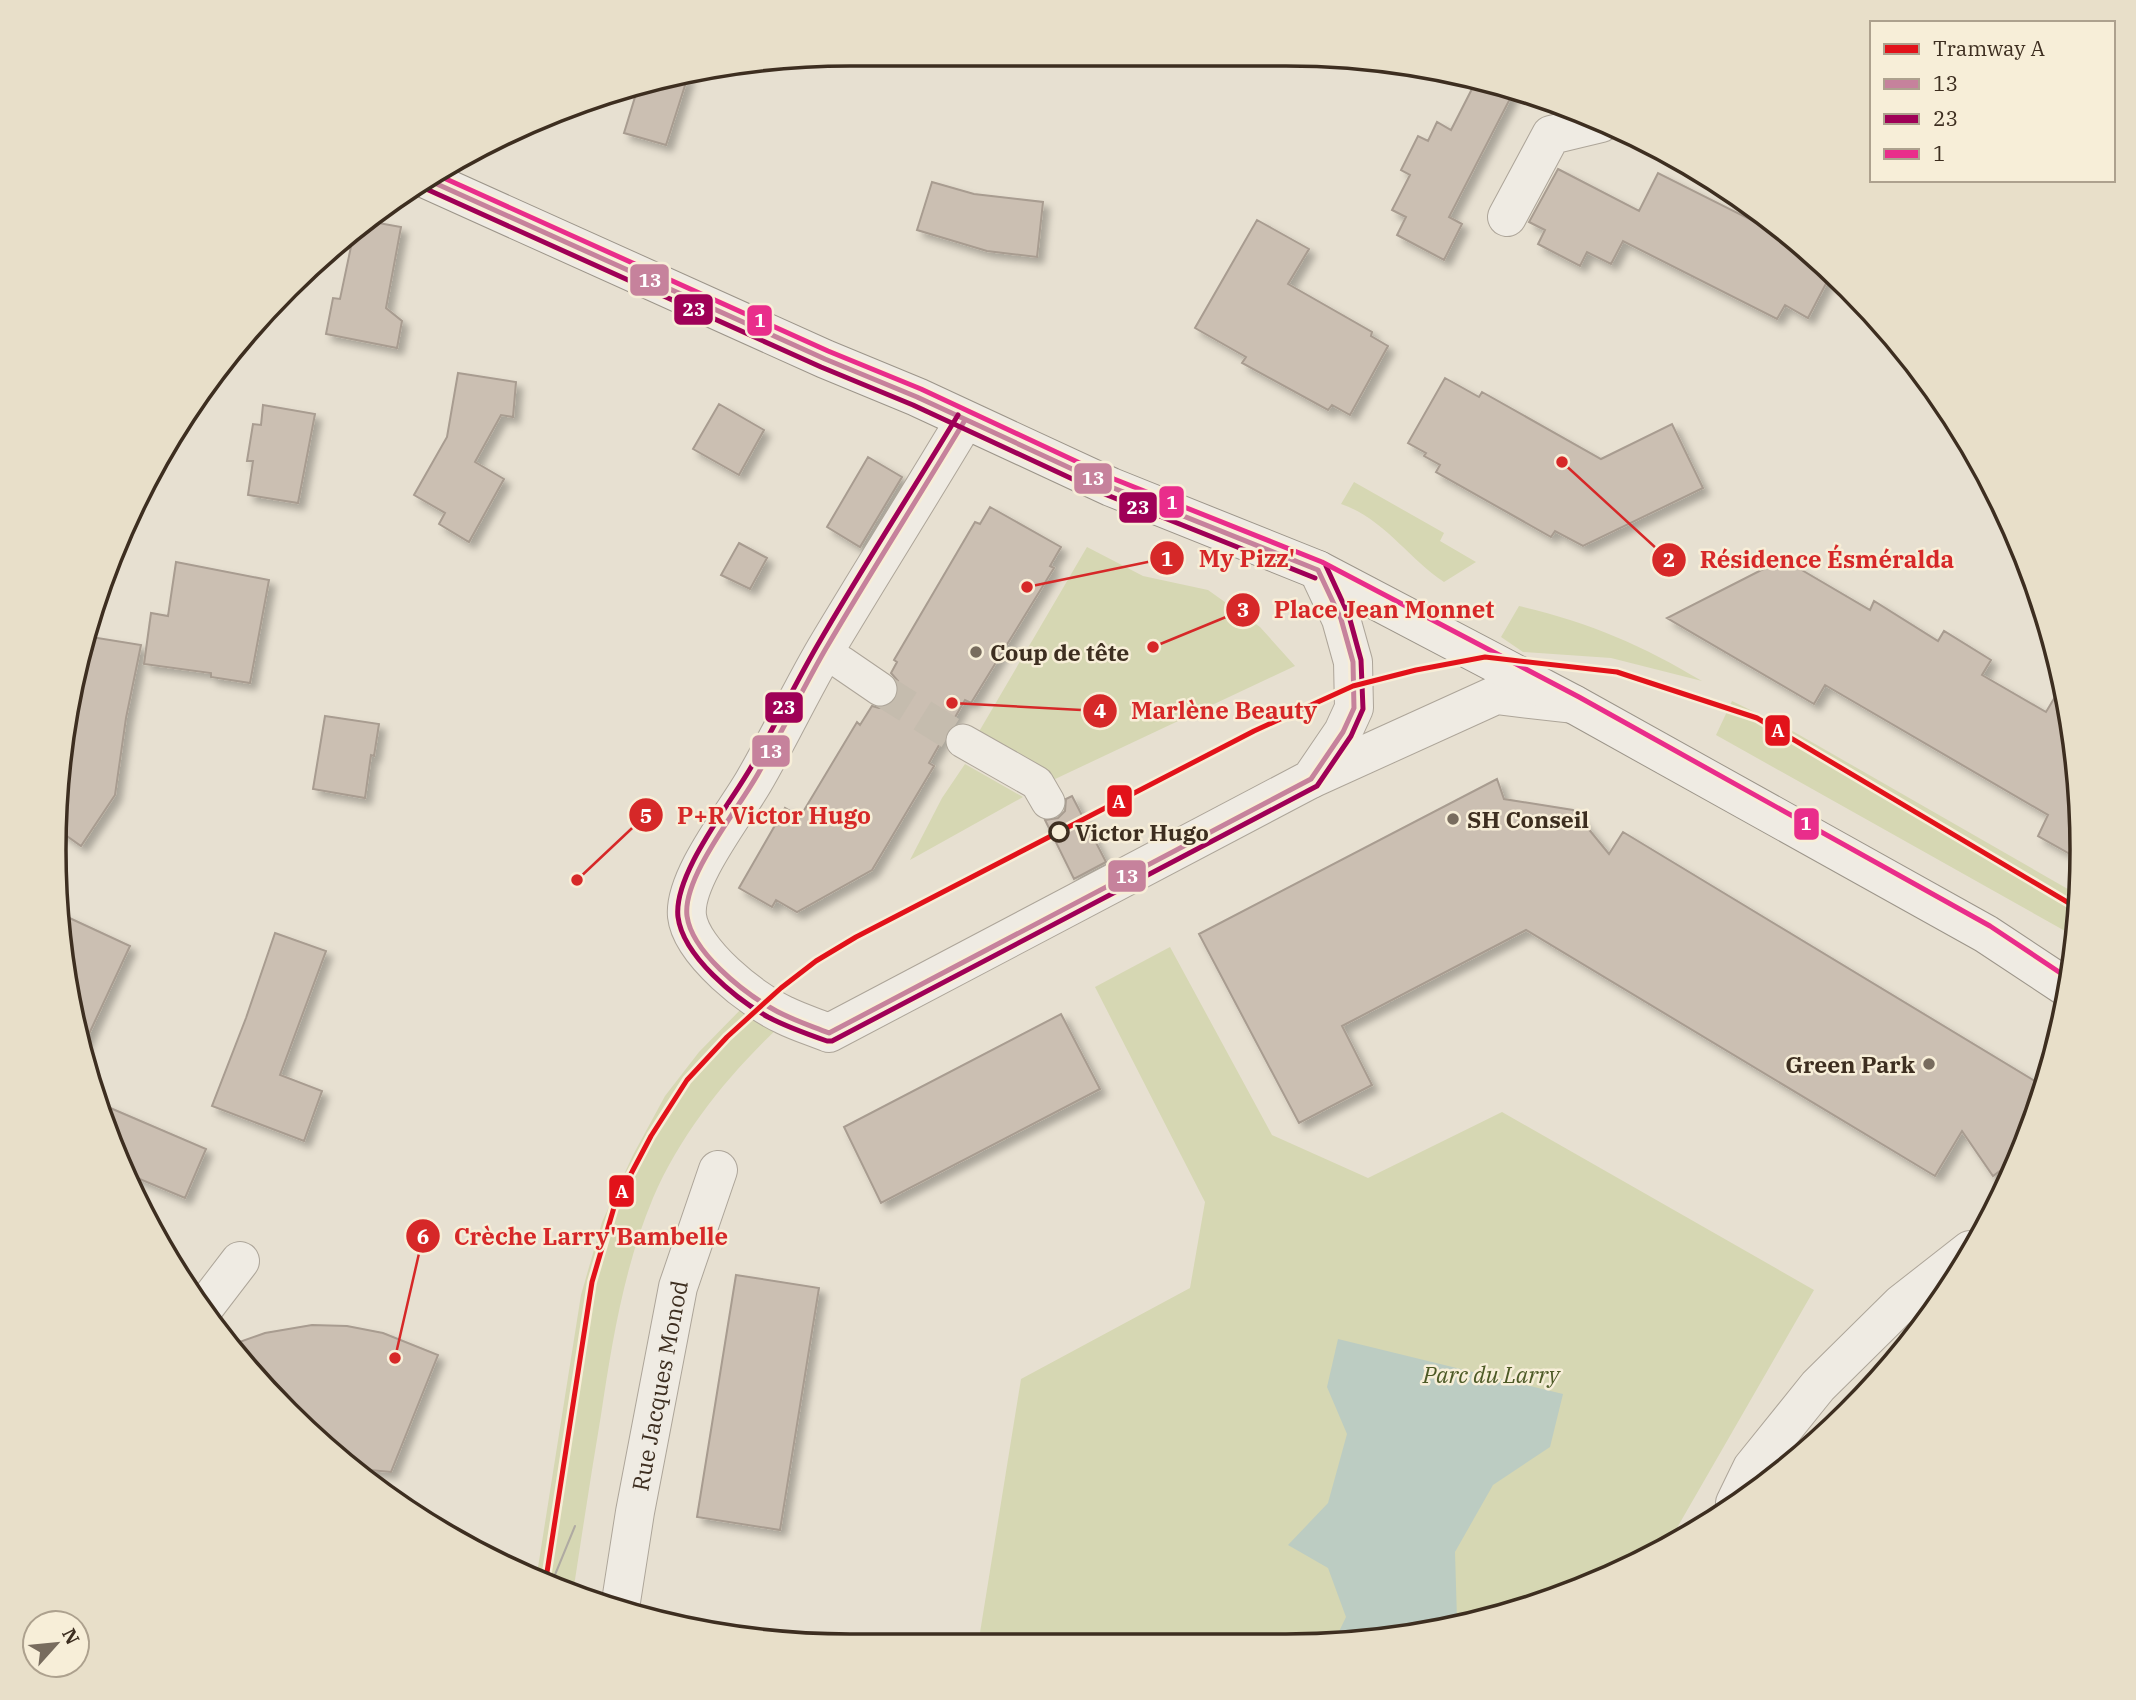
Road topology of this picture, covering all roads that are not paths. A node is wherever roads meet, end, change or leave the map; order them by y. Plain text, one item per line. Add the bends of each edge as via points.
1 (1587, 126) edge
2 (438, 184) edge
3 (1507, 217) dead end
4 (965, 420) junction
5 (1318, 570) junction
6 (842, 663) dead end
7 (880, 689) tunnel mouth
8 (1575, 705) junction
9 (963, 741) tunnel mouth
10 (1311, 779) junction
11 (1048, 802) dead end
12 (2058, 982) edge
13 (718, 1170) dead end
14 (240, 1261) dead end
15 (1949, 1266) edge
16 (210, 1301) edge
17 (1744, 1485) edge
18 (621, 1599) edge

1 - 3 street via 1551,135
2 - 4 street
4 - 5 street via 1111,487
4 - 10 street via 697,874 687,916 697,943 715,965 782,1015 828,1032
5 - 8 street
5 - 10 street via 1341,619 1353,663 1353,708 1343,732
6 - 7 street
8 - 10 street via 1496,695
8 - 12 street via 1986,934
9 - 11 street via 1037,783
13 - 18 street, Rue Jacques Monod via 678,1287
14 - 16 street
15 - 17 street via 1901,1304 1818,1386 1752,1468

